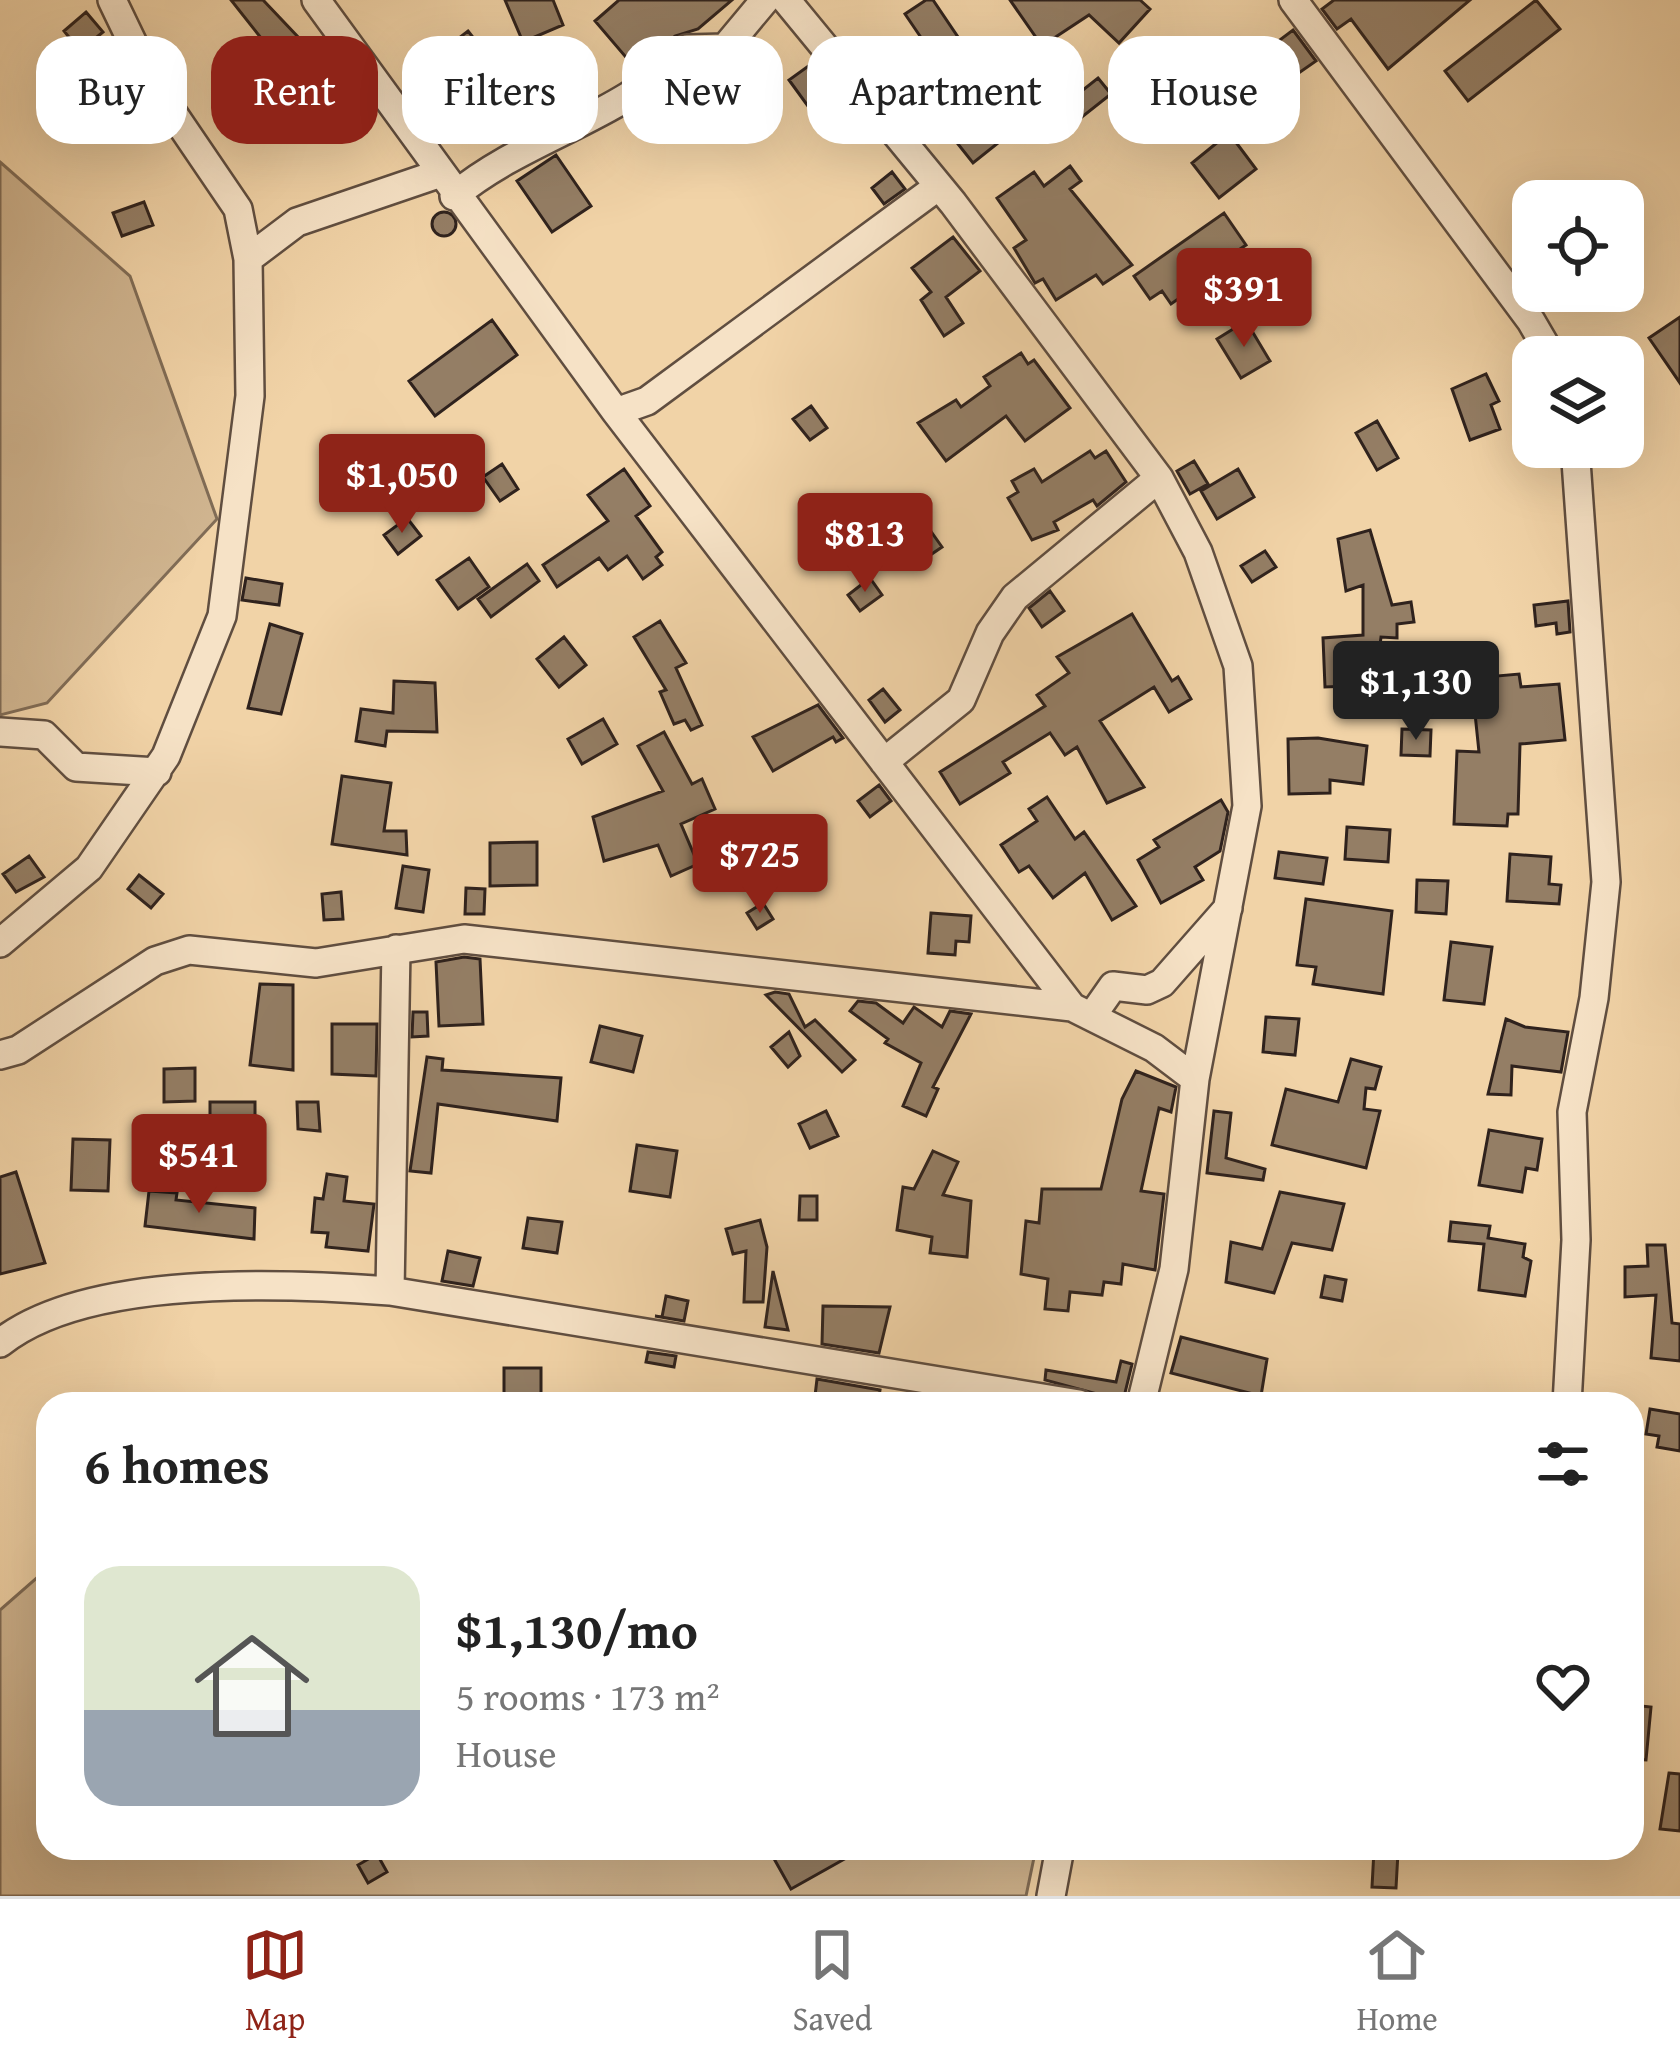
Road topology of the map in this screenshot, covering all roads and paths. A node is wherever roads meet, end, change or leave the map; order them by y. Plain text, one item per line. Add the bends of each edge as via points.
1 (112, 0) edge
2 (316, 0) edge
3 (765, 0) edge
4 (786, 0) edge
5 (1293, 0) edge
6 (446, 185) junction
7 (936, 188) junction
8 (248, 260) junction
9 (1540, 336) edge
10 (616, 412) junction
11 (1577, 468) edge
12 (1159, 478) junction
13 (0, 733) edge
14 (884, 762) junction
15 (157, 772) junction
16 (1231, 905) junction
17 (0, 943) edge
18 (396, 949) junction
19 (1082, 1012) junction
20 (0, 1055) edge
21 (1195, 1079) junction
22 (390, 1291) junction
23 (0, 1343) edge
24 (1006, 1392) edge
25 (1144, 1392) edge
26 (1568, 1392) edge
27 (1058, 1860) edge
28 (1051, 1896) edge

1 - 8 street via 151,81 223,180
2 - 6 street
3 - 6 street via 725,48 687,50 656,83
4 - 7 street
5 - 9 street
6 - 8 street via 297,222
6 - 10 street
7 - 10 street via 647,401
7 - 12 street
8 - 15 street via 250,396 222,616
10 - 14 street
11 - 26 street via 1606,882 1572,1112
12 - 14 street via 1015,597 996,620 962,700
12 - 16 street via 1198,553 1238,666 1247,806
13 - 15 street via 44,735 92,772
14 - 19 street
15 - 17 street via 89,868
16 - 19 street via 1162,983 1147,990 1113,986
16 - 21 street
18 - 19 street via 464,939 542,944
18 - 20 street via 316,963 189,950 155,961
18 - 22 street
19 - 21 street
21 - 25 street via 1174,1269
22 - 23 street via 294,1284 146,1294 52,1317
22 - 24 street
27 - 28 street

